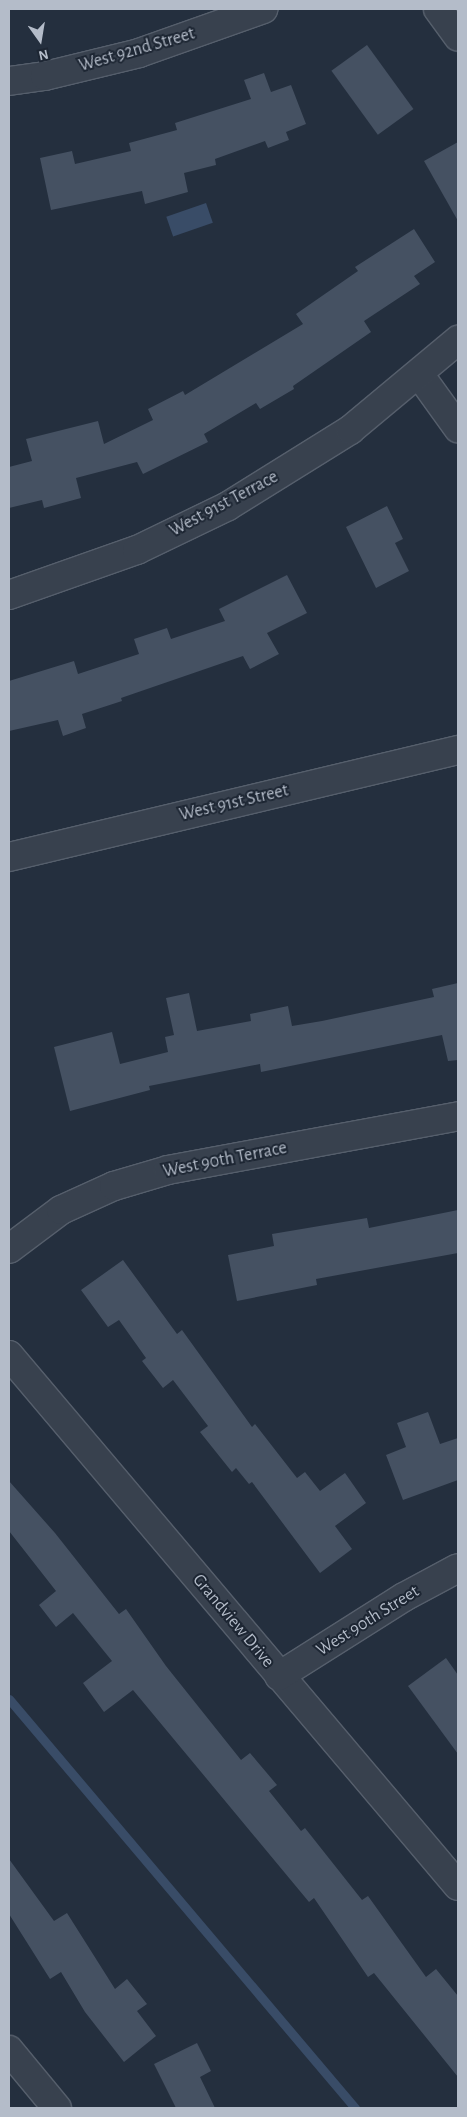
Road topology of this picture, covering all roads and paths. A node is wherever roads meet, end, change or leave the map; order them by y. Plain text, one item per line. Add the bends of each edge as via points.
1 (263, 9) edge
2 (438, 9) edge
3 (458, 37) edge
4 (9, 81) edge
5 (458, 340) edge
6 (419, 374) junction
7 (458, 428) edge
8 (9, 595) edge
9 (458, 750) edge
10 (9, 857) edge
11 (458, 1116) edge
12 (9, 1249) edge
13 (9, 1355) edge
14 (458, 1568) edge
15 (279, 1676) junction
16 (458, 1886) edge
17 (9, 2050) edge
18 (57, 2108) edge

1 - 4 street, West 92nd Street via 139,53 45,76
2 - 3 street
5 - 6 street, West 91st Terrace
6 - 7 street
6 - 8 street, West 91st Terrace via 350,430 228,506 137,550
9 - 10 street, West 91st Street
11 - 12 street, West 90th Terrace via 168,1170 114,1186 62,1210
13 - 15 street, Grandview Drive
14 - 15 street, West 90th Street via 404,1597
15 - 16 street, Grandview Drive
17 - 18 street

